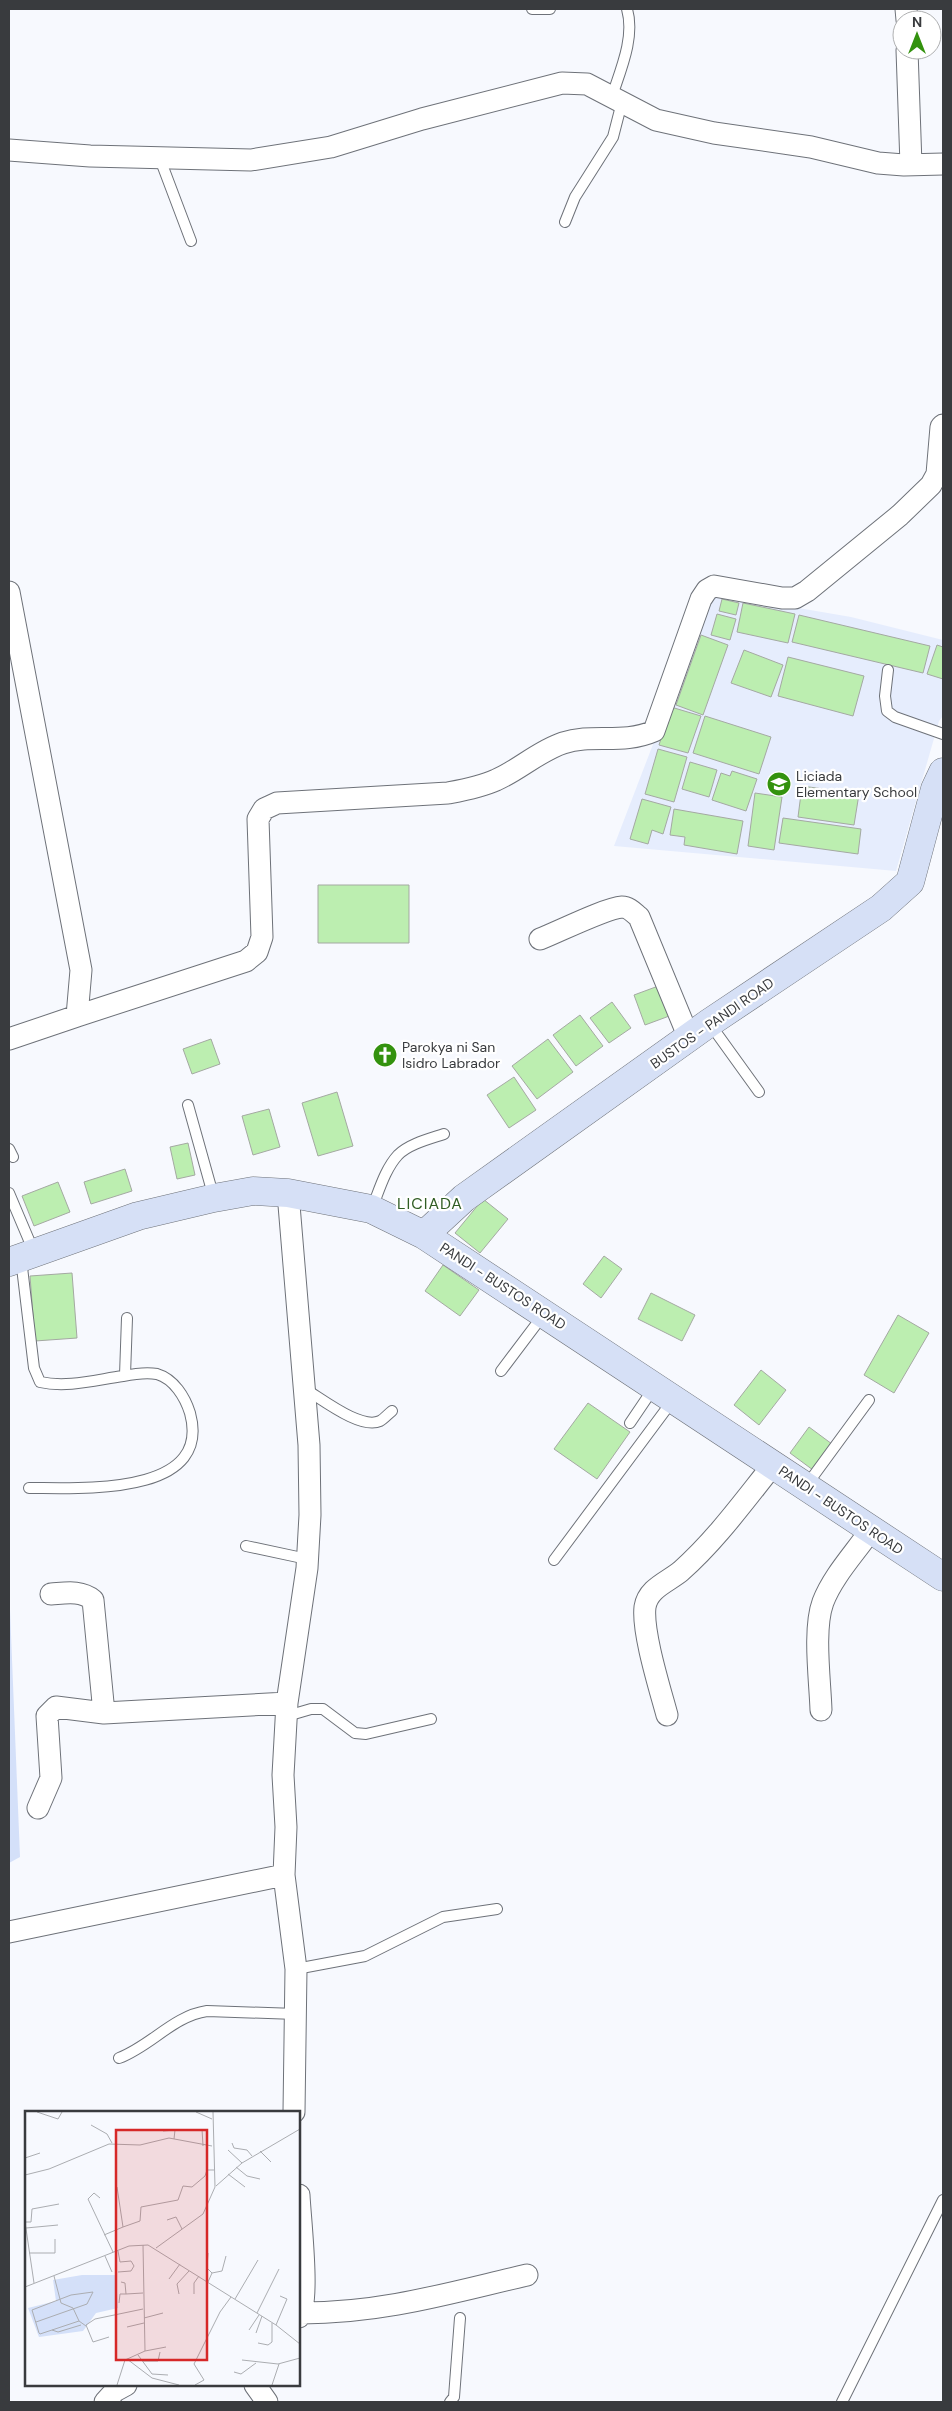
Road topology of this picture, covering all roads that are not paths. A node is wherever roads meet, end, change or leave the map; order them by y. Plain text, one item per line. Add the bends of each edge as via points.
1 (532, 9) edge
2 (550, 9) edge
3 (627, 9) edge
4 (907, 60) edge
5 (617, 99) junction
6 (9, 150) edge
7 (160, 159) junction
8 (943, 164) edge
9 (911, 165) junction
10 (565, 222) dead end
11 (191, 240) dead end
12 (943, 425) edge
13 (9, 592) edge
14 (888, 670) dead end
15 (943, 734) edge
16 (943, 772) edge
17 (540, 939) dead end
18 (77, 1016) junction
19 (699, 1031) junction
20 (9, 1039) edge
21 (759, 1092) dead end
22 (188, 1105) dead end
23 (444, 1134) dead end
24 (9, 1193) edge
25 (288, 1193) junction
26 (214, 1198) junction
27 (371, 1209) junction
28 (424, 1235) junction
29 (21, 1258) edge
30 (544, 1313) junction
31 (126, 1318) dead end
32 (500, 1371) dead end
33 (125, 1376) junction
34 (304, 1389) junction
35 (664, 1393) junction
36 (869, 1400) dead end
37 (392, 1410) dead end
38 (630, 1423) dead end
39 (773, 1465) junction
40 (806, 1487) junction
41 (29, 1488) dead end
42 (870, 1530) junction
43 (246, 1546) dead end
44 (307, 1559) junction
45 (554, 1560) dead end
46 (943, 1577) edge
47 (51, 1594) dead end
48 (287, 1709) junction
49 (821, 1710) dead end
50 (104, 1713) junction
51 (667, 1715) dead end
52 (431, 1719) dead end
53 (38, 1808) dead end
54 (284, 1875) junction
55 (497, 1909) dead end
56 (9, 1932) edge
57 (296, 1969) junction
58 (296, 2014) junction
59 (119, 2058) dead end
60 (294, 2111) edge
61 (943, 2200) edge
62 (300, 2213) edge
63 (527, 2274) dead end
64 (300, 2315) edge
65 (460, 2318) dead end
66 (256, 2386) edge
67 (267, 2402) edge
68 (450, 2402) edge
69 (842, 2402) edge

1 - 2 lane
3 - 5 lane via 630,21
4 - 9 street
5 - 7 street via 587,84 562,83 422,119 330,147 251,160
5 - 9 street via 656,120 704,131 811,147 878,163
5 - 10 lane via 613,137 574,197
6 - 7 street
7 - 11 lane
8 - 9 street
12 - 18 street via 937,474 931,485 900,515 807,591 795,598 782,598 714,586 707,590 654,732 630,739 564,743 496,780 448,793 277,803 264,809 258,819 262,937 256,952 246,961
13 - 18 street via 80,961
14 - 15 lane via 887,711 895,718
16 - 19 main road, BUSTOS - PANDI ROAD via 935,789 910,882 881,908
17 - 19 street via 608,911 623,907 631,910 639,917
18 - 20 street
19 - 21 lane
19 - 28 main road, BUSTOS - PANDI ROAD via 464,1198
22 - 26 lane
23 - 27 lane via 398,1155
24 - 29 lane
25 - 26 main road, PANDI - BUSTOS ROAD via 253,1192
25 - 27 main road, PANDI - BUSTOS ROAD
25 - 34 street
26 - 29 main road, PANDI - BUSTOS ROAD via 138,1216
27 - 28 main road, PANDI - BUSTOS ROAD
28 - 30 main road, PANDI - BUSTOS ROAD
29 - 33 lane via 34,1368 40,1382 57,1386
30 - 32 lane
30 - 35 main road, PANDI - BUSTOS ROAD
31 - 33 lane
33 - 41 lane via 157,1374 174,1384 187,1404 193,1426 191,1448 179,1462 159,1475 134,1484
34 - 37 lane via 358,1421 380,1421
34 - 44 street via 310,1445
35 - 38 lane
35 - 39 main road, PANDI - BUSTOS ROAD
35 - 45 lane
36 - 40 lane
39 - 40 main road, PANDI - BUSTOS ROAD
39 - 51 street via 705,1549 652,1591 645,1606 646,1628
40 - 42 main road, PANDI - BUSTOS ROAD
42 - 46 main road, PANDI - BUSTOS ROAD
42 - 49 street via 823,1602 819,1623
43 - 44 lane
44 - 48 street
47 - 50 street via 86,1594 93,1600
48 - 50 street
48 - 52 lane via 323,1709 355,1733 366,1734
48 - 54 street via 283,1775
50 - 53 street via 56,1707 50,1711 47,1716 51,1778
54 - 56 street
54 - 57 street
55 - 57 lane via 443,1917 365,1956
57 - 58 street
58 - 59 lane via 192,2013 135,2052
58 - 60 street
61 - 69 lane
62 - 64 street via 304,2284
63 - 64 street via 401,2305
65 - 68 lane via 454,2397
66 - 67 street

